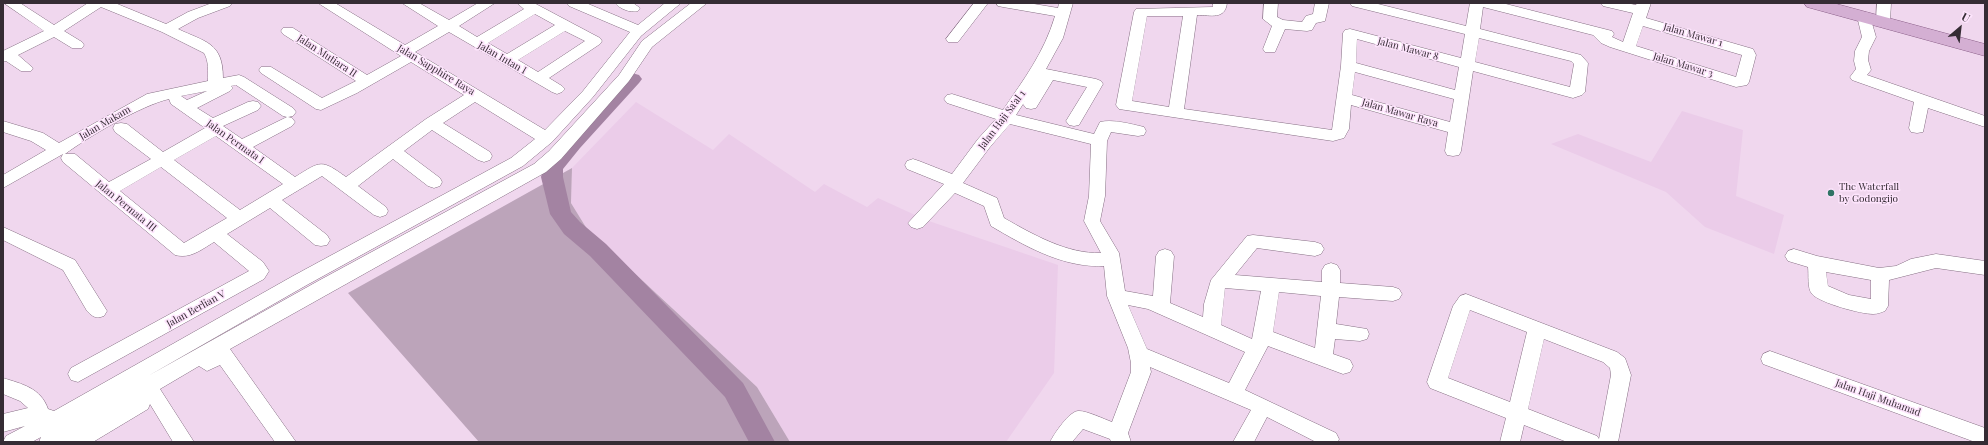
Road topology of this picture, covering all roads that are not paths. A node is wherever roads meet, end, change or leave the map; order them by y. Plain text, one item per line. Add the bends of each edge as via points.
1 (11, 3) edge
2 (98, 3) edge
3 (103, 3) edge
4 (225, 3) edge
5 (325, 3) edge
6 (409, 3) edge
7 (488, 3) edge
8 (574, 3) edge
9 (674, 3) edge
10 (700, 3) edge
11 (981, 3) edge
12 (1003, 3) edge
13 (1220, 3) edge
14 (1271, 3) edge
15 (1322, 3) edge
16 (1357, 3) edge
17 (1478, 3) edge
18 (1485, 3) edge
19 (1608, 3) edge
20 (1813, 3) edge
21 (1884, 3) edge
22 (529, 6) edge
23 (1065, 8) edge
24 (1641, 11) edge
25 (1191, 12) junction
26 (1864, 16) junction
27 (1883, 21) junction
28 (1280, 24) junction
29 (565, 25) junction
30 (448, 26) junction
31 (167, 29) junction
32 (638, 30) junction
33 (54, 31) junction
34 (288, 31) dead end
35 (1474, 32) junction
36 (953, 38) dead end
37 (477, 43) junction
38 (1629, 44) junction
39 (78, 46) dead end
40 (1270, 49) dead end
41 (1985, 50) edge
42 (1748, 52) joint
43 (408, 54) junction
44 (6, 56) edge
45 (507, 60) junction
46 (1466, 64) junction
47 (1348, 66) junction
48 (26, 68) dead end
49 (266, 70) dead end
50 (1043, 74) junction
51 (539, 78) junction
52 (366, 82) junction
53 (222, 85) junction
54 (557, 89) dead end
55 (476, 94) junction
56 (1462, 96) junction
57 (1345, 98) junction
58 (952, 99) dead end
59 (1922, 100) junction
60 (1031, 104) dead end
61 (253, 106) dead end
62 (1176, 113) junction
63 (1006, 117) junction
64 (1074, 121) dead end
65 (1985, 122) edge
66 (432, 123) junction
67 (3, 126) edge
68 (121, 128) dead end
69 (214, 128) junction
70 (1917, 128) dead end
71 (1456, 129) junction
72 (1138, 131) dead end
73 (546, 138) junction
74 (1099, 140) junction
75 (241, 146) junction
76 (393, 151) junction
77 (1452, 151) dead end
78 (64, 154) junction
79 (484, 156) dead end
80 (163, 159) junction
81 (913, 165) dead end
82 (3, 182) edge
83 (434, 182) dead end
84 (294, 184) junction
85 (953, 184) junction
86 (346, 186) junction
87 (108, 190) junction
88 (270, 199) junction
89 (380, 211) dead end
90 (239, 218) junction
91 (917, 223) dead end
92 (3, 233) edge
93 (214, 233) junction
94 (321, 240) dead end
95 (1315, 249) dead end
96 (1165, 256) dead end
97 (1794, 256) dead end
98 (1110, 259) junction
99 (1817, 262) junction
100 (1985, 268) edge
101 (1331, 270) dead end
102 (1878, 275) junction
103 (1220, 281) junction
104 (1271, 285) junction
105 (1331, 290) junction
106 (1393, 294) dead end
107 (1116, 296) junction
108 (1161, 306) junction
109 (98, 311) dead end
110 (1211, 328) junction
111 (1537, 328) junction
112 (1325, 330) junction
113 (1360, 334) dead end
114 (1260, 342) junction
115 (1141, 355) junction
116 (1323, 358) junction
117 (1770, 360) dead end
118 (1343, 366) dead end
119 (78, 374) dead end
120 (3, 386) edge
121 (1234, 393) junction
122 (155, 394) junction
123 (1262, 406) junction
124 (1518, 413) junction
125 (3, 423) edge
126 (62, 430) edge
127 (1985, 437) edge
128 (1119, 438) edge
129 (1329, 439) dead end
130 (280, 440) edge
131 (13, 442) edge
132 (49, 442) edge
133 (184, 442) edge
134 (1060, 442) edge
135 (1243, 442) edge
136 (1510, 442) edge
137 (1590, 442) edge
138 (1608, 442) edge

1 - 33 street
2 - 33 street
3 - 31 street
4 - 31 street via 197,13
5 - 43 street, Jalan Sapphire Raya
6 - 30 street, Jalan Intan I
7 - 30 street
8 - 32 street
9 - 32 street
10 - 126 street via 647,44 624,78 555,155 540,168
11 - 36 street
12 - 23 street
13 - 25 street via 1219,10 1216,11
14 - 28 street via 1270,19
15 - 28 street via 1320,18 1311,19 1307,27
16 - 35 street
17 - 35 street
18 - 38 street, Jalan Mawar 3 via 1598,32 1606,40
19 - 24 street, Jalan Mawar 1
20 - 26 main road
21 - 27 street
22 - 29 street
22 - 37 street
23 - 50 street, Jalan Haji Sa'al 1
24 - 38 street
24 - 42 street, Jalan Mawar 1
25 - 62 street
25 - 62 street via 1141,12 1124,105
26 - 27 main road
26 - 59 street via 1869,37 1860,61 1864,70 1857,77
27 - 41 main road
28 - 40 street
29 - 45 street
29 - 51 street via 595,41
30 - 37 street, Jalan Intan I
30 - 43 street
31 - 53 street via 212,52
32 - 73 street via 588,94
33 - 39 street
33 - 44 street
34 - 52 street, Jalan Mutiara II
35 - 46 street
35 - 46 street, Jalan Mawar 8 via 1579,59 1581,63 1578,90 1576,93
37 - 45 street, Jalan Intan I
38 - 42 street, Jalan Mawar 3 via 1739,82 1742,82
43 - 52 street
43 - 55 street, Jalan Sapphire Raya
44 - 48 street
45 - 51 street, Jalan Intan I
46 - 47 street, Jalan Mawar 8 via 1350,34
46 - 56 street
47 - 56 street
47 - 57 street
49 - 52 street via 321,105
50 - 60 street
50 - 63 street, Jalan Haji Sa'al 1
50 - 64 street via 1096,84
51 - 54 street, Jalan Intan I
53 - 69 street, Jalan Permata I via 181,104
53 - 75 street via 241,81 287,117
53 - 78 street, Jalan Makam via 152,98 110,120
55 - 66 street
55 - 73 street, Jalan Sapphire Raya
56 - 71 street
57 - 62 street via 1340,132 1333,136
57 - 71 street, Jalan Mawar Raya
58 - 63 street
59 - 65 street
59 - 70 street
61 - 69 street
63 - 74 street
63 - 85 street, Jalan Haji Sa'al 1
66 - 76 street
66 - 79 street
67 - 78 street, Jalan Permata III via 37,137
68 - 80 street
69 - 75 street, Jalan Permata I
69 - 80 street
71 - 77 street
72 - 74 street via 1106,126
73 - 126 street via 517,162 299,280
74 - 98 street via 1097,196 1092,221 1108,249
75 - 84 street, Jalan Permata I
76 - 83 street
76 - 86 street
78 - 82 street, Jalan Makam
78 - 87 street, Jalan Permata III
80 - 87 street
80 - 90 street
81 - 85 street
84 - 86 street via 322,168
84 - 88 street
85 - 91 street, Jalan Haji Sa'al 1
85 - 98 street via 989,200 993,205 997,222 1029,240 1079,259
86 - 89 street
87 - 93 street, Jalan Permata III via 181,250 184,251
88 - 90 street
88 - 94 street
90 - 93 street
92 - 109 street via 68,265 75,273 90,304
93 - 119 street, Jalan Berlian V via 257,267 260,271 258,274
95 - 103 street via 1253,241
96 - 108 street
97 - 99 street
98 - 107 street
99 - 102 street
99 - 102 street via 1819,290 1869,307 1879,306 1881,283
100 - 102 street via 1936,261 1911,266 1899,272
101 - 105 street
103 - 104 street
103 - 110 street via 1215,290
104 - 105 street
104 - 114 street
105 - 106 street
105 - 112 street
107 - 108 street via 1141,299
107 - 115 street
108 - 110 street
110 - 114 street
111 - 124 street
111 - 124 street via 1466,301 1462,306 1437,382
111 - 138 street via 1610,357 1618,364 1621,375
112 - 113 street
112 - 116 street
114 - 116 street
114 - 121 street
115 - 121 street
115 - 128 street via 1141,372
116 - 118 street
117 - 127 street, Jalan Haji Muhamad
120 - 126 street via 33,398
121 - 123 street
122 - 126 street
122 - 130 street via 223,354
122 - 133 street
123 - 129 street
123 - 135 street
124 - 136 street
124 - 137 street
125 - 126 street
126 - 131 street
126 - 132 street
128 - 134 street via 1079,420

